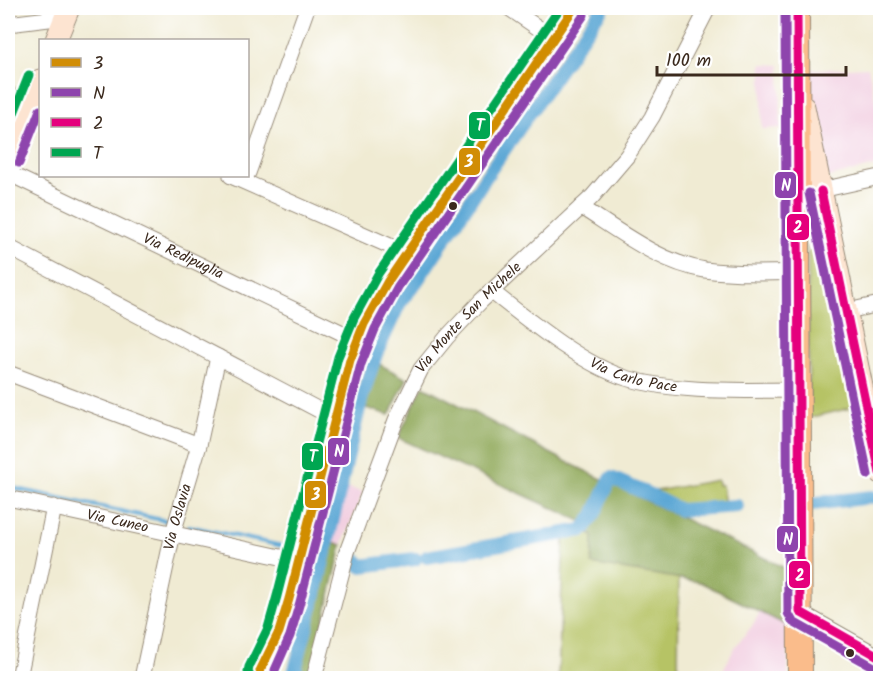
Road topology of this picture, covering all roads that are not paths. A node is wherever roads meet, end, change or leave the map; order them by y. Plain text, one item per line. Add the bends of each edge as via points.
1 (307, 8) edge
2 (509, 8) edge
3 (574, 8) edge
4 (708, 8) edge
5 (67, 12) edge
6 (797, 16) edge
7 (8, 24) edge
8 (554, 38) junction
9 (56, 39) edge
10 (798, 80) junction
11 (39, 87) edge
12 (8, 158) edge
13 (249, 158) edge
14 (8, 173) edge
15 (244, 177) edge
16 (880, 177) edge
17 (821, 190) junction
18 (581, 207) junction
19 (8, 247) edge
20 (406, 253) junction
21 (799, 272) junction
22 (491, 291) junction
23 (880, 304) edge
24 (847, 311) junction
25 (357, 340) junction
26 (218, 357) junction
27 (8, 373) edge
28 (800, 390) junction
29 (336, 419) junction
30 (199, 445) junction
31 (880, 474) edge
32 (8, 498) edge
33 (54, 507) junction
34 (173, 533) junction
35 (299, 561) junction
36 (800, 612) junction
37 (880, 657) edge
38 (260, 676) edge
39 (19, 678) edge
40 (142, 678) edge
41 (314, 678) edge
42 (800, 678) edge

1 - 13 street
2 - 8 street
3 - 8 main road
4 - 18 street, Via Monte San Michele via 640,137
5 - 7 street
5 - 9 main road
6 - 10 main road
8 - 20 main road
10 - 17 main road
10 - 21 main road
11 - 12 main road
14 - 25 street, Via Redipuglia
15 - 20 street
16 - 17 street
17 - 24 main road
18 - 21 street via 637,243 682,264 726,272
18 - 22 street, Via Monte San Michele
19 - 26 street
20 - 25 main road via 370,310
21 - 28 main road
22 - 28 street, Via Carlo Pace via 534,326 595,364 625,377 657,385
22 - 41 street, Via Monte San Michele via 422,369 396,420 347,552
23 - 24 street
24 - 31 main road
25 - 29 main road
26 - 29 street
26 - 30 street, Via Oslavia
27 - 30 street
28 - 36 main road
29 - 35 main road
30 - 34 street, Via Oslavia
32 - 33 street, Via Cuneo
33 - 34 street, Via Cuneo
33 - 39 street
34 - 35 street, Via Cuneo
34 - 40 street, Via Oslavia
35 - 38 main road via 279,632
36 - 37 street
36 - 42 main road

